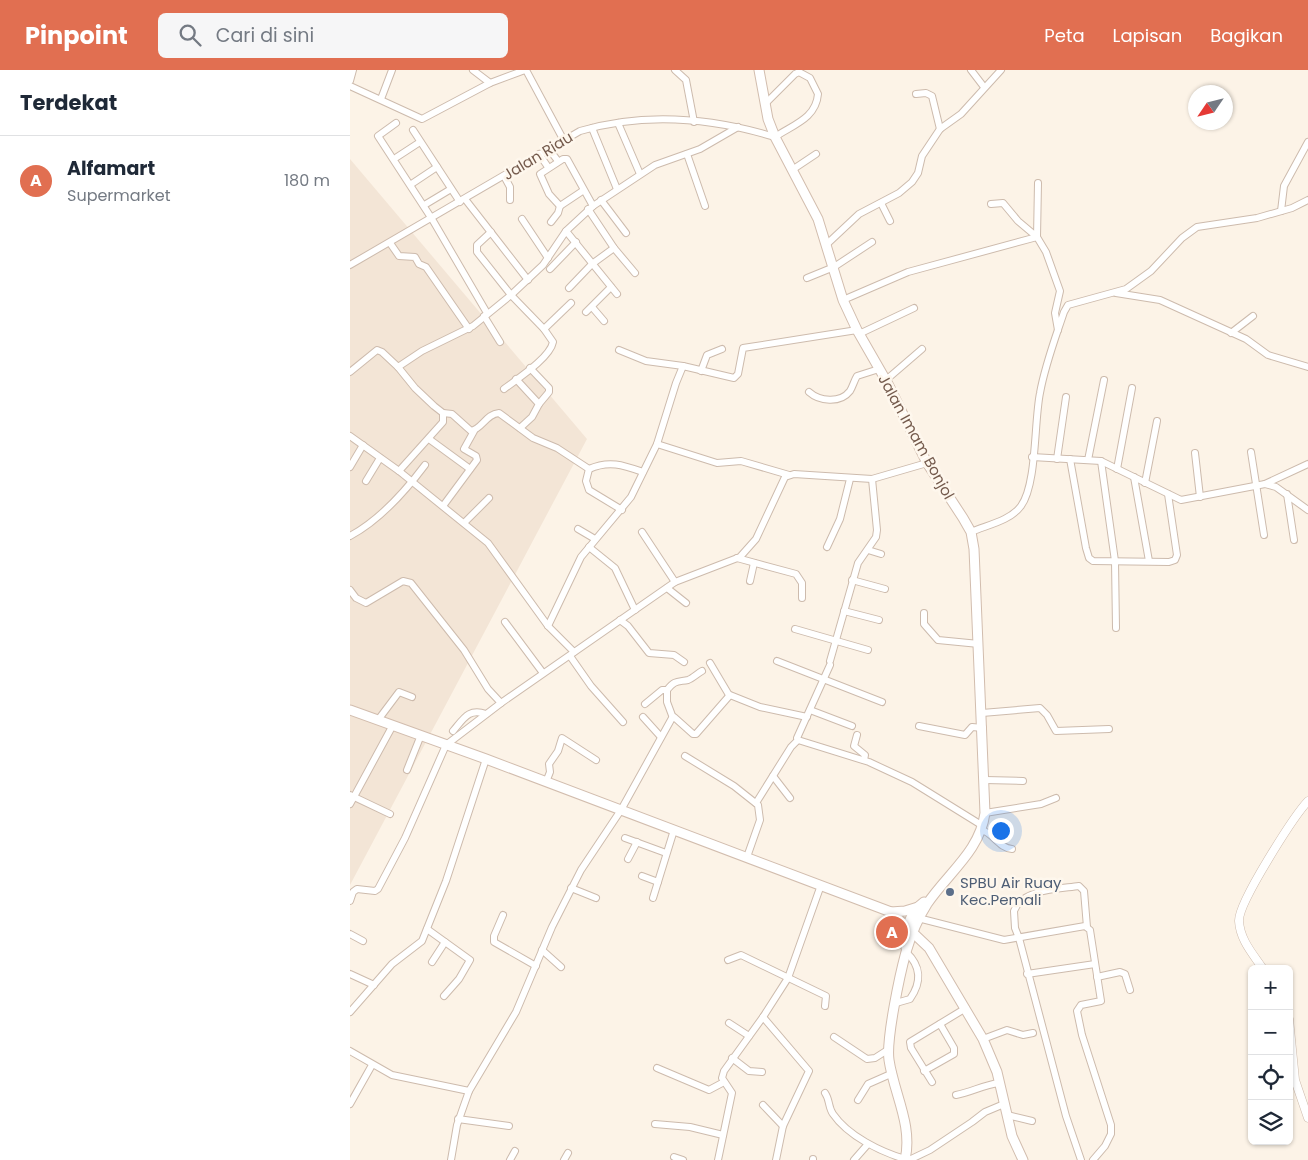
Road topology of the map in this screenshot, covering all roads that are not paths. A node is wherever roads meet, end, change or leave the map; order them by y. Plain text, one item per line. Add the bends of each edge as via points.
1 (353, 70) edge
2 (392, 70) edge
3 (473, 70) edge
4 (525, 70) edge
5 (675, 70) edge
6 (759, 70) edge
7 (971, 70) edge
8 (1001, 70) edge
9 (350, 81) edge
10 (490, 83) junction
11 (350, 86) edge
12 (984, 87) junction
13 (916, 94) dead end
14 (381, 99) junction
15 (765, 104) junction
16 (618, 122) junction
17 (694, 122) junction
18 (396, 123) dead end
19 (738, 127) junction
20 (592, 128) junction
21 (413, 130) dead end
22 (940, 130) junction
23 (775, 137) junction
24 (563, 139) junction
25 (420, 142) junction
26 (1308, 142) edge
27 (548, 148) junction
28 (539, 154) junction
29 (687, 154) junction
30 (816, 154) dead end
31 (397, 156) dead end
32 (558, 162) junction
33 (437, 167) junction
34 (548, 167) junction
35 (792, 170) junction
36 (640, 174) junction
37 (504, 176) junction
38 (413, 182) dead end
39 (1038, 183) dead end
40 (451, 189) junction
41 (617, 189) junction
42 (584, 190) junction
43 (510, 200) dead end
44 (601, 200) junction
45 (1308, 200) edge
46 (462, 201) junction
47 (881, 203) junction
48 (426, 204) dead end
49 (991, 204) dead end
50 (560, 206) junction
51 (705, 206) dead end
52 (590, 208) junction
53 (1280, 211) junction
54 (432, 219) junction
55 (522, 219) dead end
56 (890, 221) dead end
57 (551, 222) dead end
58 (566, 231) junction
59 (491, 232) junction
60 (626, 233) dead end
61 (1037, 237) junction
62 (576, 242) junction
63 (872, 242) dead end
64 (390, 243) junction
65 (827, 244) junction
66 (614, 248) junction
67 (548, 258) junction
68 (592, 264) junction
69 (350, 265) edge
70 (834, 267) junction
71 (550, 269) dead end
72 (635, 273) dead end
73 (806, 278) dead end
74 (528, 280) junction
75 (611, 287) junction
76 (569, 288) dead end
77 (1116, 293) junction
78 (617, 294) dead end
79 (511, 295) junction
80 (843, 300) junction
81 (571, 303) dead end
82 (592, 307) junction
83 (914, 308) dead end
84 (586, 312) dead end
85 (486, 314) junction
86 (1252, 316) dead end
87 (604, 321) dead end
88 (468, 329) junction
89 (544, 329) junction
90 (1058, 330) junction
91 (858, 332) junction
92 (1231, 333) junction
93 (500, 342) dead end
94 (922, 349) dead end
95 (619, 350) dead end
96 (722, 350) dead end
97 (683, 366) junction
98 (398, 367) junction
99 (1308, 367) edge
100 (530, 368) junction
101 (879, 369) junction
102 (701, 371) junction
103 (350, 372) edge
104 (516, 379) junction
105 (886, 380) junction
106 (1104, 380) dead end
107 (1132, 388) dead end
108 (504, 389) dead end
109 (809, 392) dead end
110 (1066, 398) dead end
111 (539, 404) junction
112 (443, 413) junction
113 (1157, 421) dead end
114 (520, 428) junction
115 (474, 431) junction
116 (350, 436) edge
117 (429, 439) junction
118 (657, 444) junction
119 (363, 445) junction
120 (1251, 452) dead end
121 (1195, 453) dead end
122 (1032, 457) junction
123 (380, 458) junction
124 (1057, 459) junction
125 (1070, 460) junction
126 (1088, 460) junction
127 (1101, 461) junction
128 (927, 463) junction
129 (1308, 464) edge
130 (425, 465) dead end
131 (350, 467) edge
132 (470, 469) junction
133 (589, 469) junction
134 (1117, 469) junction
135 (399, 471) junction
136 (644, 472) junction
137 (789, 475) junction
138 (1134, 477) junction
139 (850, 479) junction
140 (872, 479) junction
141 (366, 481) dead end
142 (412, 482) junction
143 (1146, 483) junction
144 (1265, 484) junction
145 (1256, 486) junction
146 (1168, 494) junction
147 (1288, 494) junction
148 (489, 498) dead end
149 (1200, 498) junction
150 (443, 506) junction
151 (622, 510) junction
152 (1308, 510) edge
153 (464, 523) junction
154 (578, 529) dead end
155 (642, 532) dead end
156 (971, 532) junction
157 (350, 536) edge
158 (1264, 536) dead end
159 (595, 539) junction
160 (1294, 540) dead end
161 (589, 547) junction
162 (827, 547) dead end
163 (868, 550) junction
164 (881, 554) dead end
165 (738, 558) junction
166 (1114, 561) junction
167 (1149, 562) junction
168 (754, 563) junction
169 (852, 580) junction
170 (750, 581) dead end
171 (675, 582) junction
172 (667, 588) junction
173 (884, 589) dead end
174 (351, 594) edge
175 (802, 598) dead end
176 (686, 603) dead end
177 (635, 610) junction
178 (844, 610) junction
179 (924, 614) dead end
180 (620, 620) junction
181 (879, 620) dead end
182 (505, 622) dead end
183 (548, 626) junction
184 (1116, 628) dead end
185 (795, 629) dead end
186 (836, 640) junction
187 (980, 644) junction
188 (868, 650) dead end
189 (572, 654) junction
190 (777, 661) dead end
191 (684, 662) dead end
192 (710, 662) dead end
193 (702, 670) dead end
194 (543, 673) junction
195 (824, 680) junction
196 (667, 690) junction
197 (729, 695) junction
198 (412, 696) dead end
199 (882, 702) dead end
200 (501, 703) junction
201 (645, 704) dead end
202 (350, 710) edge
203 (982, 713) junction
204 (486, 714) junction
205 (808, 714) junction
206 (643, 718) dead end
207 (673, 718) junction
208 (378, 720) junction
209 (623, 722) dead end
210 (393, 725) junction
211 (852, 726) dead end
212 (919, 726) dead end
213 (982, 728) junction
214 (1109, 729) dead end
215 (453, 731) dead end
216 (421, 735) junction
217 (857, 735) dead end
218 (661, 737) junction
219 (798, 740) junction
220 (446, 745) junction
221 (685, 756) dead end
222 (486, 759) junction
223 (596, 760) dead end
224 (864, 760) junction
225 (407, 770) dead end
226 (773, 776) junction
227 (985, 780) junction
228 (1023, 780) dead end
229 (546, 782) junction
230 (352, 796) edge
231 (790, 798) dead end
232 (1056, 798) dead end
233 (1308, 801) edge
234 (756, 803) junction
235 (350, 804) edge
236 (620, 810) junction
237 (986, 813) junction
238 (390, 814) dead end
239 (983, 828) junction
240 (674, 830) junction
241 (625, 838) dead end
242 (638, 842) junction
243 (1012, 849) dead end
244 (666, 853) junction
245 (747, 857) junction
246 (628, 859) dead end
247 (642, 876) dead end
248 (658, 882) junction
249 (821, 885) junction
250 (571, 888) junction
251 (934, 897) junction
252 (596, 898) dead end
253 (653, 898) dead end
254 (350, 901) edge
255 (918, 907) junction
256 (891, 912) junction
257 (502, 915) dead end
258 (918, 918) junction
259 (907, 925) junction
260 (1088, 928) junction
261 (427, 930) junction
262 (914, 932) junction
263 (350, 934) edge
264 (1020, 938) junction
265 (363, 941) dead end
266 (445, 942) junction
267 (542, 950) junction
268 (907, 951) junction
269 (728, 960) dead end
270 (432, 962) dead end
271 (1095, 964) junction
272 (1260, 965) edge
273 (536, 966) junction
274 (561, 967) dead end
275 (350, 974) edge
276 (1028, 974) junction
277 (1097, 977) junction
278 (788, 978) junction
279 (374, 985) junction
280 (1130, 990) dead end
281 (444, 996) dead end
282 (896, 1003) junction
283 (826, 1006) dead end
284 (966, 1008) junction
285 (350, 1012) edge
286 (763, 1017) junction
287 (729, 1023) dead end
288 (940, 1024) junction
289 (1033, 1033) dead end
290 (749, 1036) junction
291 (834, 1037) dead end
292 (983, 1039) junction
293 (889, 1048) junction
294 (350, 1051) edge
295 (1293, 1055) edge
296 (732, 1058) junction
297 (372, 1065) junction
298 (657, 1068) dead end
299 (924, 1071) junction
300 (762, 1072) dead end
301 (893, 1074) junction
302 (724, 1082) junction
303 (932, 1082) dead end
304 (999, 1083) junction
305 (469, 1091) junction
306 (825, 1093) dead end
307 (956, 1095) dead end
308 (858, 1100) dead end
309 (350, 1104) edge
310 (1004, 1104) junction
311 (763, 1105) dead end
312 (1007, 1116) junction
313 (1308, 1118) edge
314 (458, 1119) junction
315 (1032, 1121) dead end
316 (655, 1124) dead end
317 (509, 1126) dead end
318 (784, 1126) junction
319 (722, 1135) junction
320 (868, 1144) junction
321 (515, 1151) dead end
322 (568, 1153) dead end
323 (674, 1157) dead end
324 (451, 1160) edge
325 (510, 1160) edge
326 (564, 1160) edge
327 (683, 1160) edge
328 (718, 1160) edge
329 (776, 1160) edge
330 (854, 1160) edge
331 (906, 1160) edge
332 (1023, 1160) edge
333 (1081, 1160) edge
334 (1093, 1160) edge

1 - 9 street
2 - 14 street
3 - 10 street
4 - 10 street
4 - 24 street
5 - 17 street via 686,80
6 - 15 main road, Jalan Imam Bonjol
7 - 12 street
8 - 12 street
10 - 14 street via 422,119
11 - 14 street
12 - 22 street via 960,114
13 - 22 street via 932,96
15 - 23 main road, Jalan Imam Bonjol
15 - 23 street via 797,73 802,72 810,78 817,91 817,101 806,119
16 - 17 street, Jalan Riau via 652,119
16 - 20 street, Jalan Riau
16 - 36 street
17 - 19 street, Jalan Riau
18 - 54 street via 378,136
19 - 23 street, Jalan Riau
19 - 29 street
20 - 24 street, Jalan Riau
20 - 41 street
21 - 25 street
22 - 47 street via 922,156 916,178
23 - 35 main road, Jalan Imam Bonjol
24 - 27 street, Jalan Riau
25 - 31 street
25 - 33 street
26 - 53 street via 1284,186
27 - 28 street, Jalan Riau
27 - 32 street
28 - 34 street
28 - 37 street, Jalan Riau
29 - 36 street via 664,161
29 - 51 street
30 - 35 street
32 - 34 street
32 - 42 street via 568,159
33 - 38 street
33 - 40 street
34 - 50 street via 540,174 540,179
35 - 65 main road, Jalan Imam Bonjol via 815,212
36 - 41 street
37 - 43 street via 510,187
37 - 46 street, Jalan Riau
39 - 61 street
40 - 46 street
40 - 48 street
41 - 44 street
42 - 50 street
42 - 52 street
44 - 52 street
44 - 60 street
45 - 53 street
46 - 54 street, Jalan Riau
46 - 59 street
47 - 56 street
47 - 65 street via 859,214
49 - 61 street via 1003,203
50 - 57 street
52 - 58 street
52 - 66 street
53 - 77 street via 1197,227 1182,238 1151,272
54 - 64 street, Jalan Riau
54 - 85 street
55 - 67 street
58 - 62 street
58 - 67 street
59 - 74 street
59 - 79 street via 476,250
61 - 80 street via 908,272
61 - 90 street via 1060,291 1055,322
62 - 68 street
62 - 71 street
63 - 70 street
64 - 69 street, Jalan Riau
64 - 88 street via 399,256 414,257 425,266
65 - 70 main road, Jalan Imam Bonjol
66 - 68 street
66 - 72 street
67 - 74 street
68 - 75 street
68 - 76 street
70 - 73 street
70 - 80 main road, Jalan Imam Bonjol
74 - 79 street
75 - 78 street
75 - 82 street
77 - 90 street via 1068,305
77 - 92 street via 1160,300
79 - 85 street
79 - 89 street
80 - 91 main road, Jalan Imam Bonjol
81 - 89 street
82 - 84 street
82 - 87 street
83 - 91 street
85 - 88 street
85 - 93 street
86 - 92 street
88 - 98 street via 422,351
89 - 100 street via 553,344
90 - 122 street via 1040,394
91 - 101 main road, Jalan Imam Bonjol
91 - 102 street via 743,348 738,374 734,378
92 - 99 street via 1254,343 1268,355
94 - 105 street
95 - 97 street via 646,361
96 - 102 street via 706,355
97 - 102 street
97 - 118 street
98 - 103 street via 377,350
98 - 112 street via 414,388
100 - 104 street
100 - 111 street via 549,388
101 - 105 main road, Jalan Imam Bonjol
101 - 109 street via 857,376 848,393 839,398 821,400
104 - 108 street
104 - 111 street
105 - 128 main road, Jalan Imam Bonjol
106 - 126 street
107 - 134 street
110 - 124 street
111 - 114 street
112 - 115 street via 452,414
112 - 117 street via 444,421
113 - 143 street
114 - 115 street via 497,413
114 - 133 street
115 - 132 street via 464,449 477,458
116 - 119 street
117 - 132 street
117 - 135 street
118 - 136 street
118 - 137 street via 717,463 741,461
119 - 123 street
119 - 131 street
120 - 145 street
121 - 149 street
122 - 124 street
122 - 156 street via 1028,492 1018,509
123 - 135 street
123 - 141 street
124 - 125 street
125 - 126 street
125 - 166 street via 1088,558
126 - 127 street
127 - 134 street
127 - 166 street
128 - 140 street
128 - 156 main road, Jalan Imam Bonjol
129 - 144 street
130 - 142 street
132 - 150 street
133 - 136 street via 604,463 622,464
133 - 151 street via 586,481 589,490
134 - 138 street
135 - 142 street
136 - 151 street
137 - 139 street
137 - 165 street via 783,480 752,545
138 - 143 street
138 - 167 street
139 - 140 street
139 - 162 street via 840,519
140 - 163 street via 878,530
142 - 150 street
142 - 157 street via 374,521
143 - 146 street
144 - 145 street
144 - 147 street
145 - 149 street
145 - 158 street
146 - 149 street via 1181,500
146 - 167 street via 1177,555 1169,562
147 - 152 street
147 - 160 street
148 - 153 street
150 - 153 street
151 - 159 street
153 - 183 street via 494,550
154 - 159 street
155 - 171 street
156 - 187 main road, Jalan Imam Bonjol via 977,569
159 - 161 street
161 - 177 street via 615,568
161 - 183 street
163 - 164 street
163 - 169 street via 858,563
165 - 168 street
165 - 171 street
166 - 167 street
166 - 184 street
168 - 170 street
168 - 175 street via 798,575 802,583
169 - 173 street
169 - 178 street
171 - 172 street
172 - 176 street
172 - 177 street
174 - 200 street via 366,603 403,581 412,583
177 - 180 street
178 - 181 street
178 - 186 street
179 - 187 street via 924,624 938,640
180 - 189 street
180 - 191 street via 649,653 674,655
182 - 194 street
183 - 189 street
185 - 186 street
186 - 188 street
186 - 195 street
187 - 203 main road, Jalan Imam Bonjol
189 - 194 street
189 - 209 street via 591,686
190 - 195 street
192 - 197 street
193 - 196 street via 689,680 680,679
194 - 200 street
195 - 199 street
195 - 205 street
196 - 201 street via 662,690
196 - 207 street via 667,702
197 - 205 street via 760,707
197 - 207 street via 696,734
198 - 208 street via 399,692
200 - 204 street
202 - 208 main road
203 - 213 main road, Jalan Imam Bonjol
203 - 214 street via 1040,708 1056,731
204 - 215 street via 471,712
204 - 220 street
205 - 211 street
205 - 219 street
206 - 218 street
207 - 218 street
208 - 210 main road
210 - 216 main road
210 - 230 street
212 - 213 street via 965,735 972,727
213 - 227 main road, Jalan Imam Bonjol
216 - 220 main road
216 - 225 street
217 - 224 street via 854,746 865,754
218 - 236 street
219 - 224 street
219 - 226 street
220 - 222 main road
220 - 254 street via 405,838 378,889 357,889
221 - 234 street
222 - 229 main road
222 - 261 street
223 - 229 street via 562,738 549,764
224 - 239 street via 912,782
226 - 231 street
226 - 234 street
227 - 228 street
227 - 237 main road, Jalan Imam Bonjol
229 - 236 main road
230 - 235 street
230 - 238 street
232 - 237 street via 1041,804
233 - 272 street via 1241,907 1242,937
234 - 245 street via 760,808 760,820
236 - 240 main road
236 - 250 street
237 - 239 main road, Jalan Imam Bonjol
239 - 243 street via 1003,846
239 - 251 main road, Jalan Imam Bonjol via 977,841
240 - 244 street
240 - 245 main road
241 - 242 street
242 - 244 street
242 - 246 street
244 - 248 street
245 - 249 main road
247 - 248 street
248 - 253 street
249 - 256 main road
249 - 278 street
250 - 252 street
250 - 267 street
251 - 255 main road, Jalan Imam Bonjol
251 - 258 main road, Jalan Imam Bonjol
255 - 256 main road
255 - 259 main road, Jalan Imam Bonjol
256 - 259 main road
257 - 273 street via 494,942
258 - 262 main road, Jalan Imam Bonjol
258 - 264 street via 995,939
259 - 262 main road
259 - 268 main road
260 - 264 street
260 - 264 street via 1082,888 1079,886 1046,891 1026,898 1016,906 1014,926
260 - 271 street
261 - 266 street
261 - 279 street via 416,948 392,964
262 - 268 main road, Jalan Imam Bonjol
262 - 284 main road via 936,958
263 - 265 street
264 - 276 street
266 - 270 street
266 - 281 street via 470,960
267 - 273 street
267 - 274 street
268 - 282 main road
268 - 282 street via 917,964 918,984 910,999
269 - 278 street via 741,955
271 - 276 street
271 - 277 street
273 - 305 street via 516,1012
275 - 279 street
276 - 333 street
277 - 280 street via 1120,972 1125,974
277 - 334 street via 1101,1002 1081,1005 1077,1011 1111,1125 1105,1146
278 - 283 street via 826,996
278 - 286 street
279 - 285 street
282 - 293 main road
284 - 288 street
284 - 292 main road
286 - 290 street
286 - 318 street via 809,1071
287 - 290 street
288 - 299 street via 910,1042
288 - 299 street via 954,1048 954,1054
289 - 292 street via 1007,1030
290 - 296 street
291 - 293 street via 865,1059 875,1058
292 - 304 main road
293 - 301 main road
294 - 297 street
295 - 313 street via 1295,1080
296 - 300 street via 749,1071
296 - 302 street via 722,1075
297 - 305 street via 392,1074
297 - 309 street
298 - 302 street via 709,1090
299 - 303 street
301 - 308 street via 868,1084
301 - 331 main road via 906,1126
302 - 319 street via 732,1093
304 - 307 street
304 - 310 main road
305 - 314 street
306 - 320 street via 834,1116
310 - 312 main road
310 - 331 street via 985,1112 930,1150
311 - 318 street
312 - 315 street
312 - 332 main road
314 - 317 street
314 - 324 street
316 - 319 street via 690,1127
318 - 329 street
319 - 328 street
320 - 330 street
320 - 331 street
321 - 325 street
322 - 326 street
323 - 327 street

